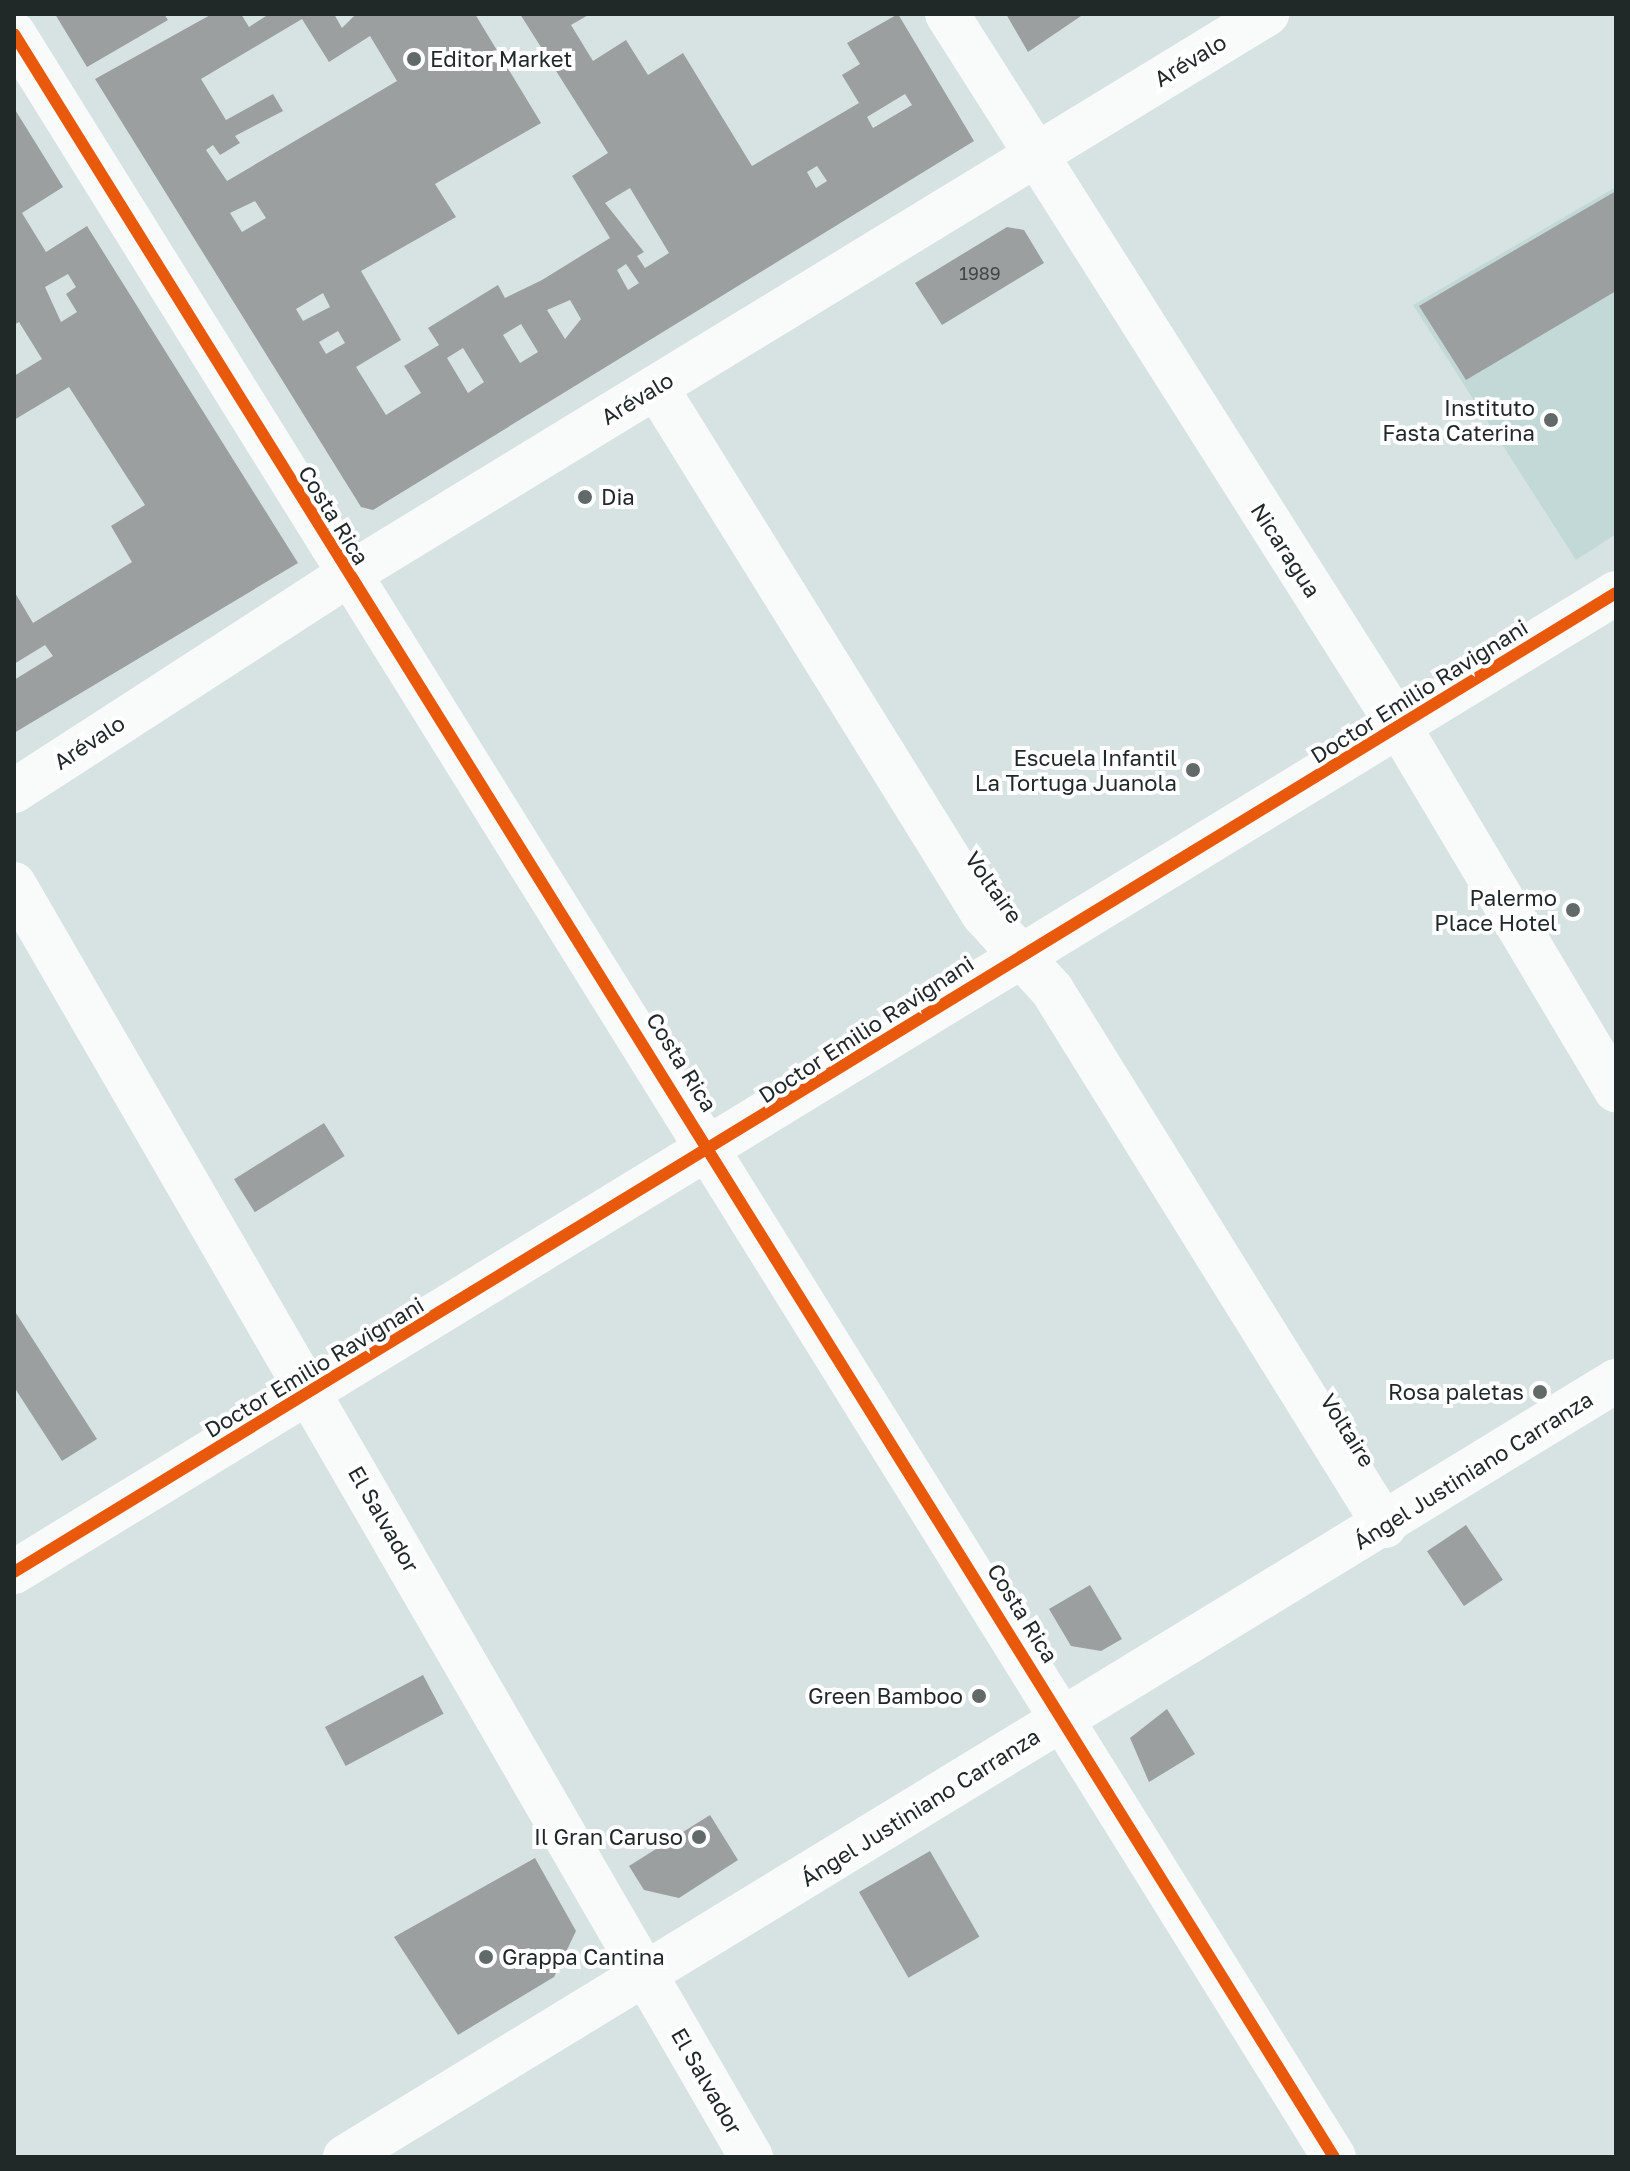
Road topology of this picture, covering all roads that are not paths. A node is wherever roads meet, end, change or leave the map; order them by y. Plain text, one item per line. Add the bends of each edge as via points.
1 (947, 14) edge
2 (1267, 14) edge
3 (14, 34) edge
4 (1033, 155) junction
5 (656, 387) junction
6 (348, 575) junction
7 (1616, 593) edge
8 (1400, 728) junction
9 (14, 791) edge
10 (14, 884) edge
11 (1019, 954) junction
12 (1616, 1091) edge
13 (714, 1150) junction
14 (1616, 1381) edge
15 (311, 1392) junction
16 (1385, 1526) junction
17 (14, 1572) edge
18 (1064, 1717) junction
19 (646, 1977) junction
20 (345, 2157) edge
21 (751, 2157) edge
22 (1334, 2157) edge

1 - 4 street, Nicaragua
2 - 4 street, Arévalo
3 - 6 street, Costa Rica
4 - 5 street, Arévalo
4 - 8 street, Nicaragua
5 - 6 street, Arévalo
5 - 11 street, Voltaire via 983,914
6 - 9 street, Arévalo
6 - 13 street, Costa Rica
7 - 8 street, Doctor Emilio Ravignani
8 - 11 street, Doctor Emilio Ravignani
8 - 12 street, Nicaragua
10 - 15 street, El Salvador
11 - 13 street, Doctor Emilio Ravignani
11 - 16 street, Voltaire via 1052,990
13 - 15 street, Doctor Emilio Ravignani
13 - 18 street, Costa Rica
14 - 16 street, Ángel Justiniano Carranza
15 - 17 street, Doctor Emilio Ravignani
15 - 19 street, El Salvador
16 - 18 street, Ángel Justiniano Carranza
18 - 19 street, Ángel Justiniano Carranza
18 - 22 street, Costa Rica
19 - 20 street, Ángel Justiniano Carranza
19 - 21 street, El Salvador

